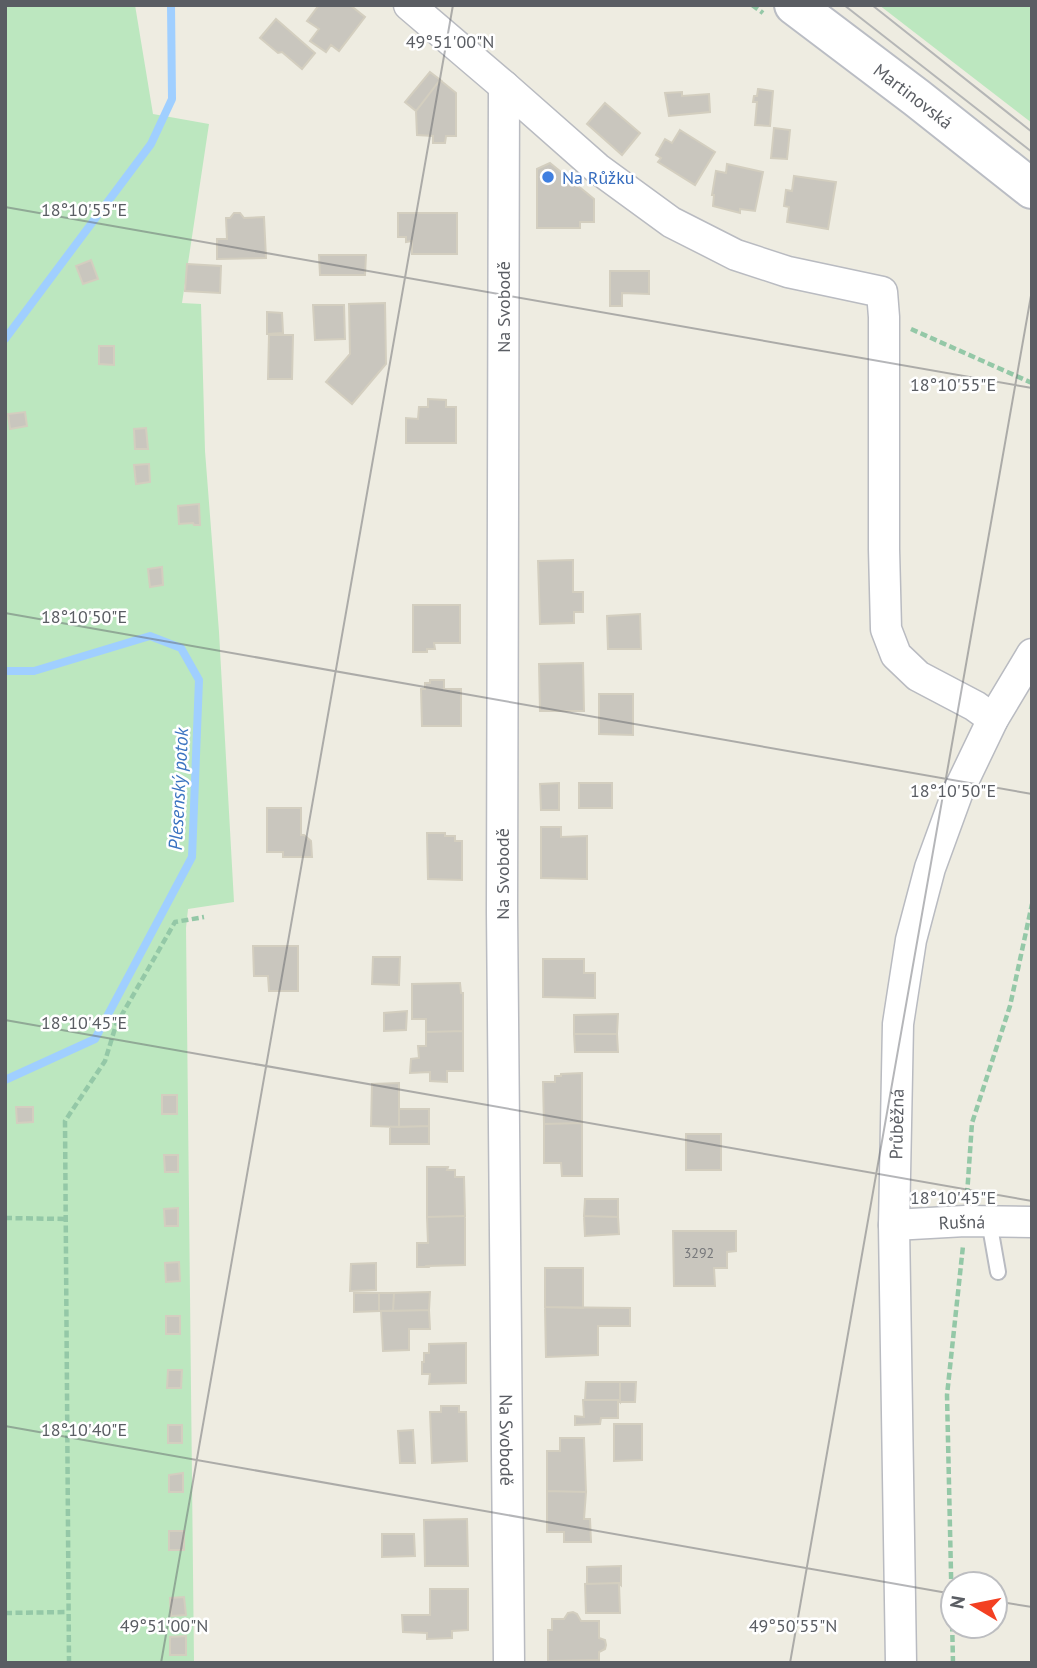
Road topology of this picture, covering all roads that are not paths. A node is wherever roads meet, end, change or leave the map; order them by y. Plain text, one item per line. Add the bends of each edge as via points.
1 (409, 5) edge
2 (794, 5) edge
3 (504, 86) junction
4 (1032, 189) edge
5 (1032, 654) edge
6 (993, 719) junction
7 (977, 1221) junction
8 (1032, 1222) edge
9 (894, 1225) junction
10 (998, 1272) dead end
11 (509, 1663) edge
12 (901, 1663) edge

1 - 3 street
2 - 4 street, Martinovská
3 - 6 street via 597,168 671,222 736,255 788,272 882,292 887,629 896,655 918,676
3 - 11 street, Na Svobodě via 502,912
5 - 6 street, Průběžná
6 - 9 street, Průběžná via 957,794 930,868 911,940 898,1024
7 - 8 street, Rušná
7 - 9 street, Rušná
7 - 10 lane
9 - 12 street, Průběžná

